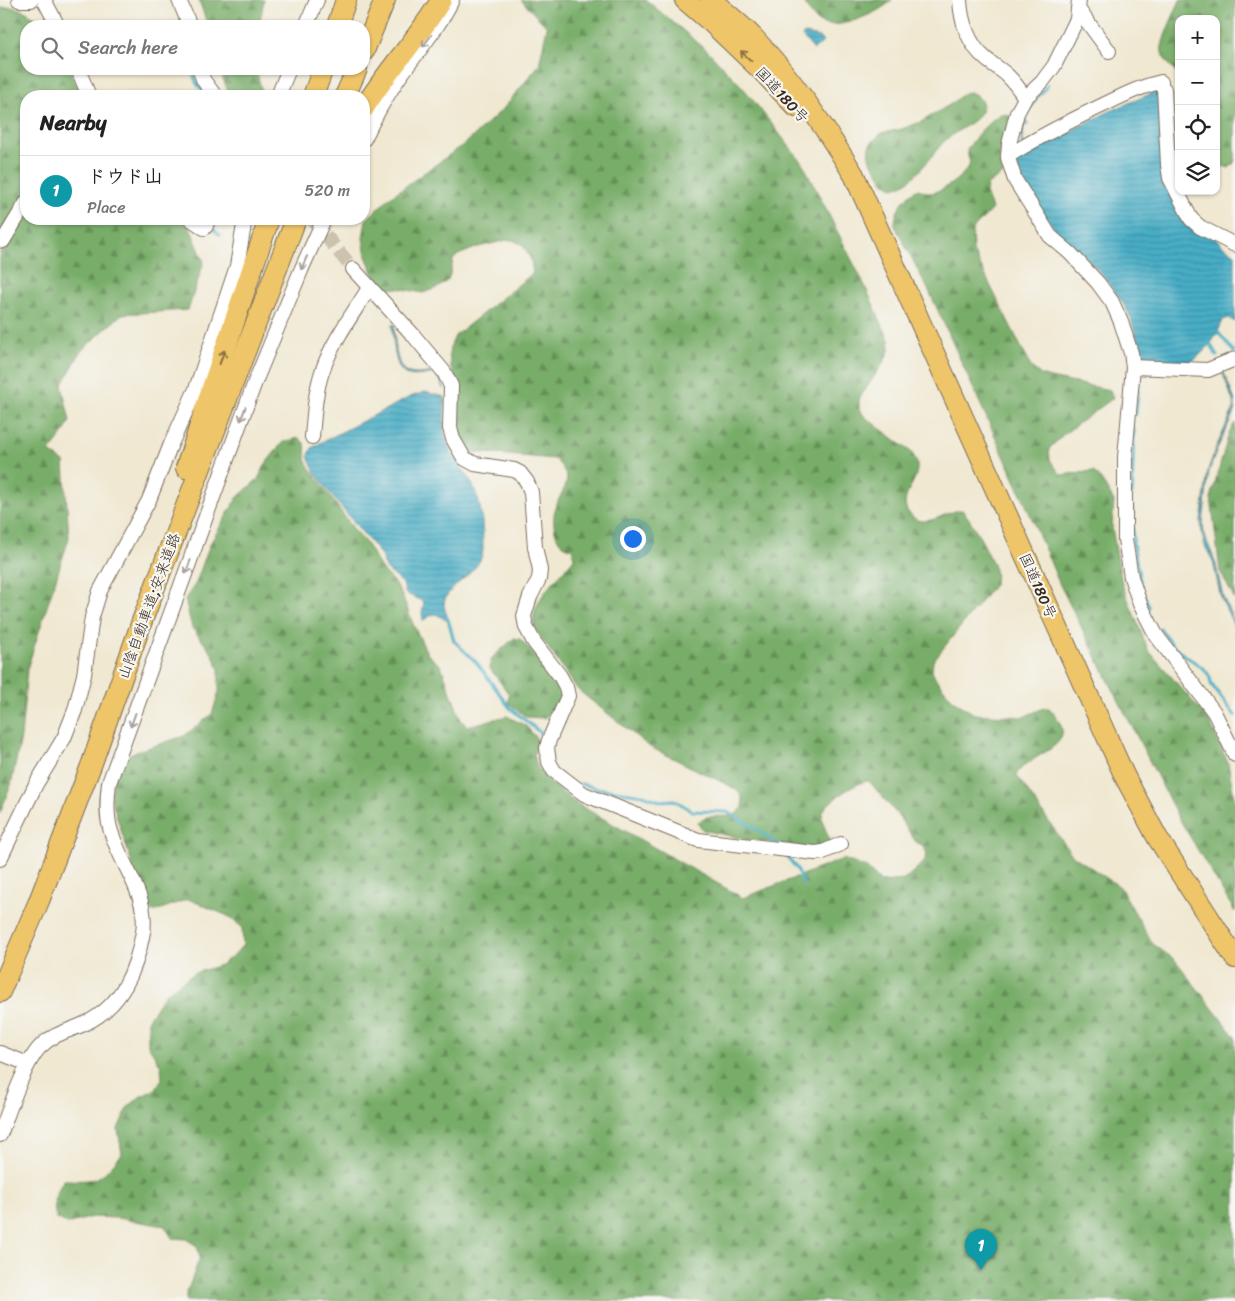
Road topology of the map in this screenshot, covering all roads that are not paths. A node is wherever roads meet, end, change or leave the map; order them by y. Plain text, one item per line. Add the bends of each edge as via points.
1 (18, 0) edge
2 (31, 0) edge
3 (44, 0) edge
4 (178, 0) edge
5 (317, 0) edge
6 (346, 0) edge
7 (385, 0) edge
8 (442, 0) edge
9 (452, 0) edge
10 (685, 0) edge
11 (712, 0) edge
12 (960, 0) edge
13 (1079, 5) edge
14 (55, 20) edge
15 (187, 20) edge
16 (309, 20) edge
17 (339, 20) edge
18 (370, 36) edge
19 (1109, 51) dead end
20 (80, 75) edge
21 (201, 75) edge
22 (287, 75) edge
23 (321, 75) edge
24 (354, 75) edge
25 (87, 90) edge
26 (210, 90) edge
27 (280, 90) edge
28 (315, 90) edge
29 (347, 90) edge
30 (1025, 98) junction
31 (370, 99) edge
32 (370, 128) edge
33 (1008, 156) junction
34 (866, 201) junction
35 (20, 213) edge
36 (244, 225) edge
37 (267, 225) edge
38 (294, 225) edge
39 (307, 225) edge
40 (321, 225) edge
41 (3, 241) dead end
42 (1235, 245) edge
43 (353, 270) tunnel mouth
44 (369, 288) junction
45 (1235, 359) edge
46 (1133, 368) junction
47 (312, 437) dead end
48 (180, 522) junction
49 (142, 621) junction
50 (1235, 755) edge
51 (841, 844) dead end
52 (0, 859) edge
53 (1235, 958) edge
54 (0, 992) edge
55 (0, 1053) edge
56 (28, 1064) junction
57 (3, 1116) edge
58 (0, 1135) edge

1 - 2 street
3 - 14 street
4 - 15 street
5 - 16 street
6 - 17 highway
7 - 18 highway
8 - 31 highway
9 -> 32 street via 435,31 398,79
34 -> 10 highway, 国道180号 via 790,100
11 - 34 highway, 国道180号 via 751,35 801,93 854,175
12 - 30 street via 964,25 975,47 1008,75
13 - 19 street
13 - 30 street via 1077,19 1054,66
20 - 25 street
21 - 26 street
22 - 27 street
23 - 28 highway
24 - 29 highway
30 - 33 street via 1017,113
33 - 42 street via 1131,91 1163,86 1170,178 1191,219
33 - 46 street via 1015,180 1050,236 1085,268 1112,302 1125,334
34 - 53 highway, 国道180号 via 1126,777 1157,837
35 - 41 street
36 - 52 street via 237,266 196,389 149,500 100,591 75,710 64,738 36,784
49 -> 37 highway via 185,473
38 - 48 highway, 山陰自動車道;安来道路
39 - 48 highway
40 -> 56 street via 255,382 109,783 106,804 111,830 142,907 143,930 133,970 112,1005 86,1023 49,1039 33,1054
43 - 44 street
44 - 47 street via 331,350 322,373
44 - 51 street via 444,372 451,386 452,434 464,458 476,464 520,473 531,492 540,570 524,616 534,642 560,676 568,696 547,748 554,772 584,794 698,840 815,853
45 - 46 street via 1208,370
46 - 50 street via 1125,457 1126,539 1131,577 1156,635 1214,712
48 - 49 highway, 山陰自動車道;安来道路
49 - 54 highway, 山陰自動車道;安来道路 via 85,782
55 - 56 street
56 - 57 street
57 - 58 street

